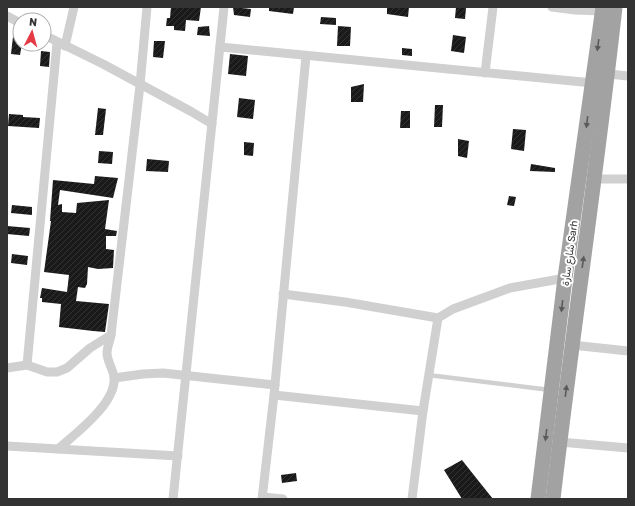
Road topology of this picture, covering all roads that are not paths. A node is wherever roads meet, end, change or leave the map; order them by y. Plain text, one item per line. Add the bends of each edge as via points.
1 (74, 7) edge
2 (147, 7) edge
3 (224, 7) edge
4 (493, 7) edge
5 (552, 7) edge
6 (607, 8) edge
7 (52, 39) edge
8 (61, 44) junction
9 (220, 47) junction
10 (306, 56) junction
11 (485, 73) junction
12 (608, 74) junction
13 (628, 76) edge
14 (592, 84) junction
15 (140, 85) junction
16 (212, 124) junction
17 (594, 179) junction
18 (628, 179) edge
19 (566, 278) junction
20 (283, 294) junction
21 (438, 318) junction
22 (111, 335) junction
23 (572, 345) junction
24 (628, 351) edge
25 (27, 365) junction
26 (7, 368) edge
27 (428, 375) junction
28 (186, 376) junction
29 (114, 378) junction
30 (275, 390) junction
31 (552, 390) junction
32 (422, 411) junction
33 (560, 442) junction
34 (7, 446) edge
35 (628, 448) edge
36 (58, 449) junction
37 (178, 456) junction
38 (262, 498) edge
39 (173, 499) edge
40 (283, 499) edge
41 (412, 499) edge
42 (538, 499) edge
43 (553, 499) edge

1 - 8 street
2 - 15 street
3 - 9 street
4 - 11 street
5 - 6 street via 575,10
6 - 12 highway, شارع سارة Sarh
6 -> 14 highway, شارع سارة Sarh
7 - 8 street
8 - 15 street
8 - 25 street
9 - 10 street
9 - 16 street
10 - 11 street
10 - 20 street
11 - 14 street
12 - 13 street
12 - 17 highway, شارع سارة Sarh
14 -> 19 highway, شارع سارة Sarh
15 - 16 street
15 - 22 street
16 - 28 street
17 - 18 street
23 -> 17 highway, شارع سارة Sarh
19 - 21 street via 510,288 453,309
19 -> 31 highway, شارع سارة Sarh
20 - 21 street
20 - 30 street
21 - 27 street
22 - 25 street via 90,348 67,368 57,372 47,372
22 - 29 street via 107,354
23 - 24 street
33 -> 23 highway, شارع سارة Sarh
25 - 26 street
27 - 31 lane
27 - 32 street
28 - 29 street via 163,373
28 - 30 street
28 - 37 street
29 - 36 street via 105,404 81,430
30 - 32 street
30 - 38 street
31 -> 42 highway, شارع سارة Sarh
32 - 41 street
33 - 35 street
33 - 43 highway, شارع سارة Sarh
34 - 36 street
36 - 37 street
37 - 39 street
38 - 40 street

